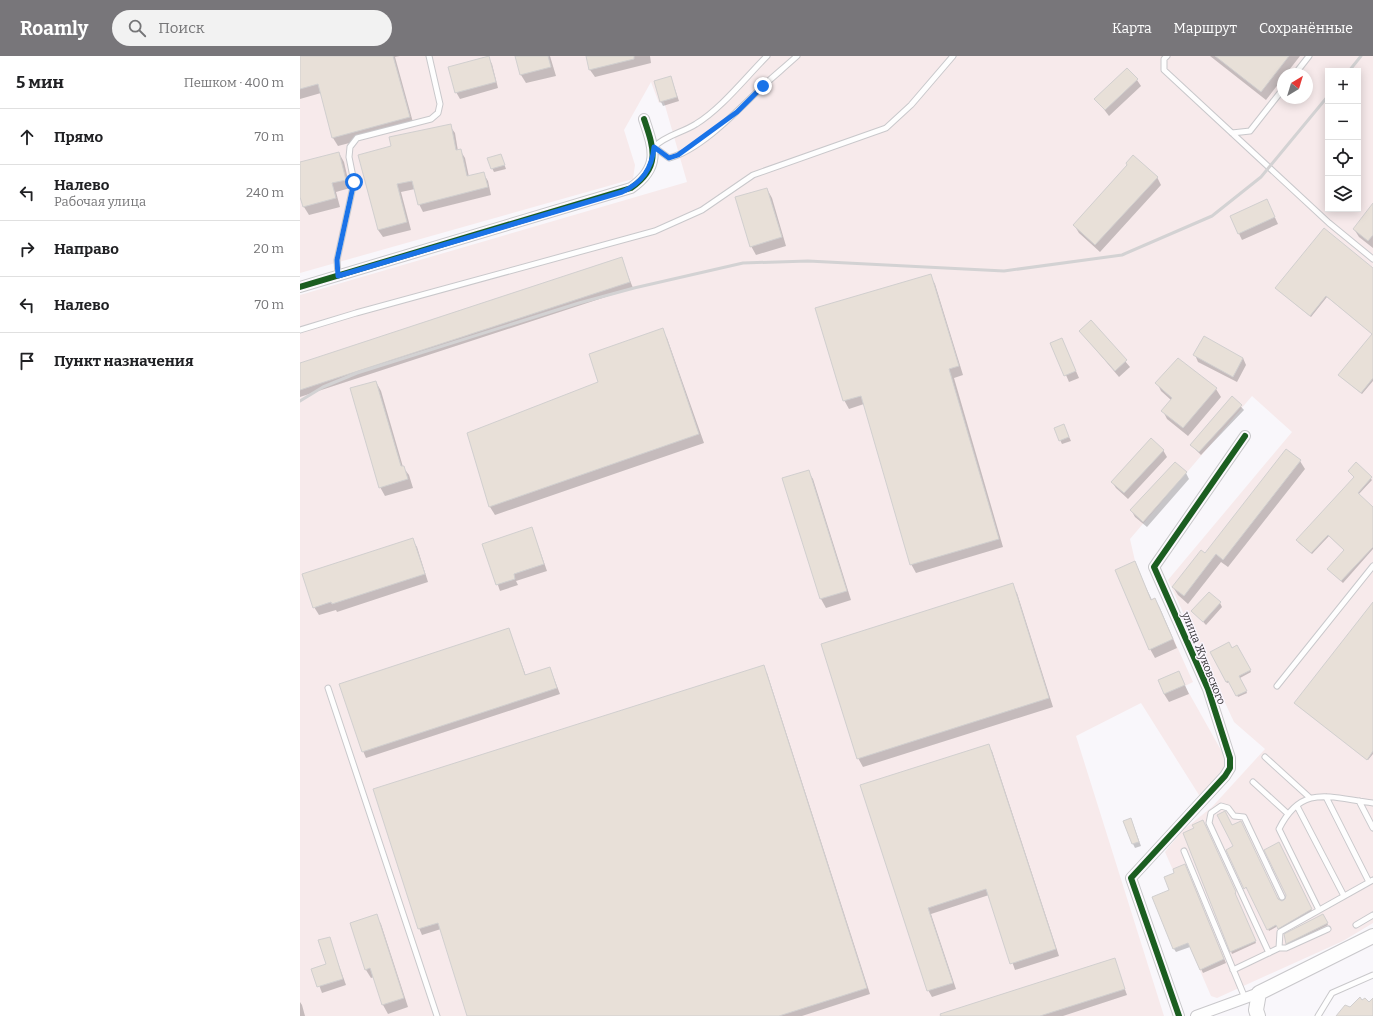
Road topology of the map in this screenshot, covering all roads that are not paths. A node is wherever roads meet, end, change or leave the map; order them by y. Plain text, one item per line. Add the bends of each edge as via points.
1 (428, 56) edge
2 (767, 56) edge
3 (797, 56) edge
4 (953, 56) edge
5 (1167, 56) edge
6 (1309, 56) edge
7 (1300, 68) edge
8 (1277, 97) edge
9 (644, 119) dead end
10 (1232, 133) junction
11 (654, 147) junction
12 (1373, 259) edge
13 (338, 276) junction
14 (300, 287) edge
15 (300, 330) edge
16 (1245, 436) dead end
17 (1373, 566) edge
18 (1277, 686) dead end
19 (328, 688) dead end
20 (1265, 757) dead end
21 (1253, 782) dead end
22 (1309, 797) junction
23 (1326, 797) junction
24 (1359, 802) junction
25 (1373, 803) edge
26 (1297, 806) junction
27 (1287, 813) junction
28 (1373, 828) edge
29 (1184, 851) dead end
30 (1371, 881) edge
31 (1344, 896) junction
32 (1282, 897) dead end
33 (1319, 910) junction
34 (1373, 915) edge
35 (1356, 925) dead end
36 (1328, 929) dead end
37 (1373, 936) edge
38 (1279, 948) junction
39 (1269, 953) junction
40 (1233, 970) junction
41 (1373, 975) edge
42 (1259, 993) junction
43 (1245, 998) junction
44 (437, 1016) edge
45 (1179, 1016) edge
46 (1196, 1016) edge
47 (1258, 1016) edge
48 (1318, 1016) edge

1 - 13 lane via 440,104 438,113 431,119 357,138 350,147 349,157 354,182 337,260
2 - 11 lane via 713,111 696,124 661,140
3 - 11 lane via 737,112 678,155 669,158
4 - 15 lane via 911,105 886,128 753,175 702,210 662,228
5 - 10 lane via 1164,59 1164,70
6 - 7 lane
8 - 10 lane via 1250,131
9 - 11 street
10 - 12 lane via 1329,223
11 - 13 street via 653,159 645,176 622,192
13 - 14 street
16 - 45 street, улица Жуковского via 1154,567 1208,689 1230,758 1230,768 1225,776 1131,878
17 - 18 lane
19 - 44 lane
20 - 22 lane
21 - 27 lane
22 - 23 lane
22 - 26 lane
23 - 24 lane
23 - 30 lane
24 - 25 lane
24 - 28 lane
26 - 27 lane
26 - 31 lane
27 - 33 lane via 1279,829
29 - 40 lane
30 - 31 lane
31 - 33 lane
32 - 39 lane via 1244,817 1234,816 1228,808 1221,806 1211,813 1209,823
33 - 38 lane via 1280,932
34 - 35 lane
36 - 38 lane via 1286,948
37 - 42 street
38 - 39 lane
39 - 40 lane
40 - 43 lane
41 - 48 lane via 1332,993
42 - 43 street
42 - 47 street via 1256,1010
43 - 46 street

